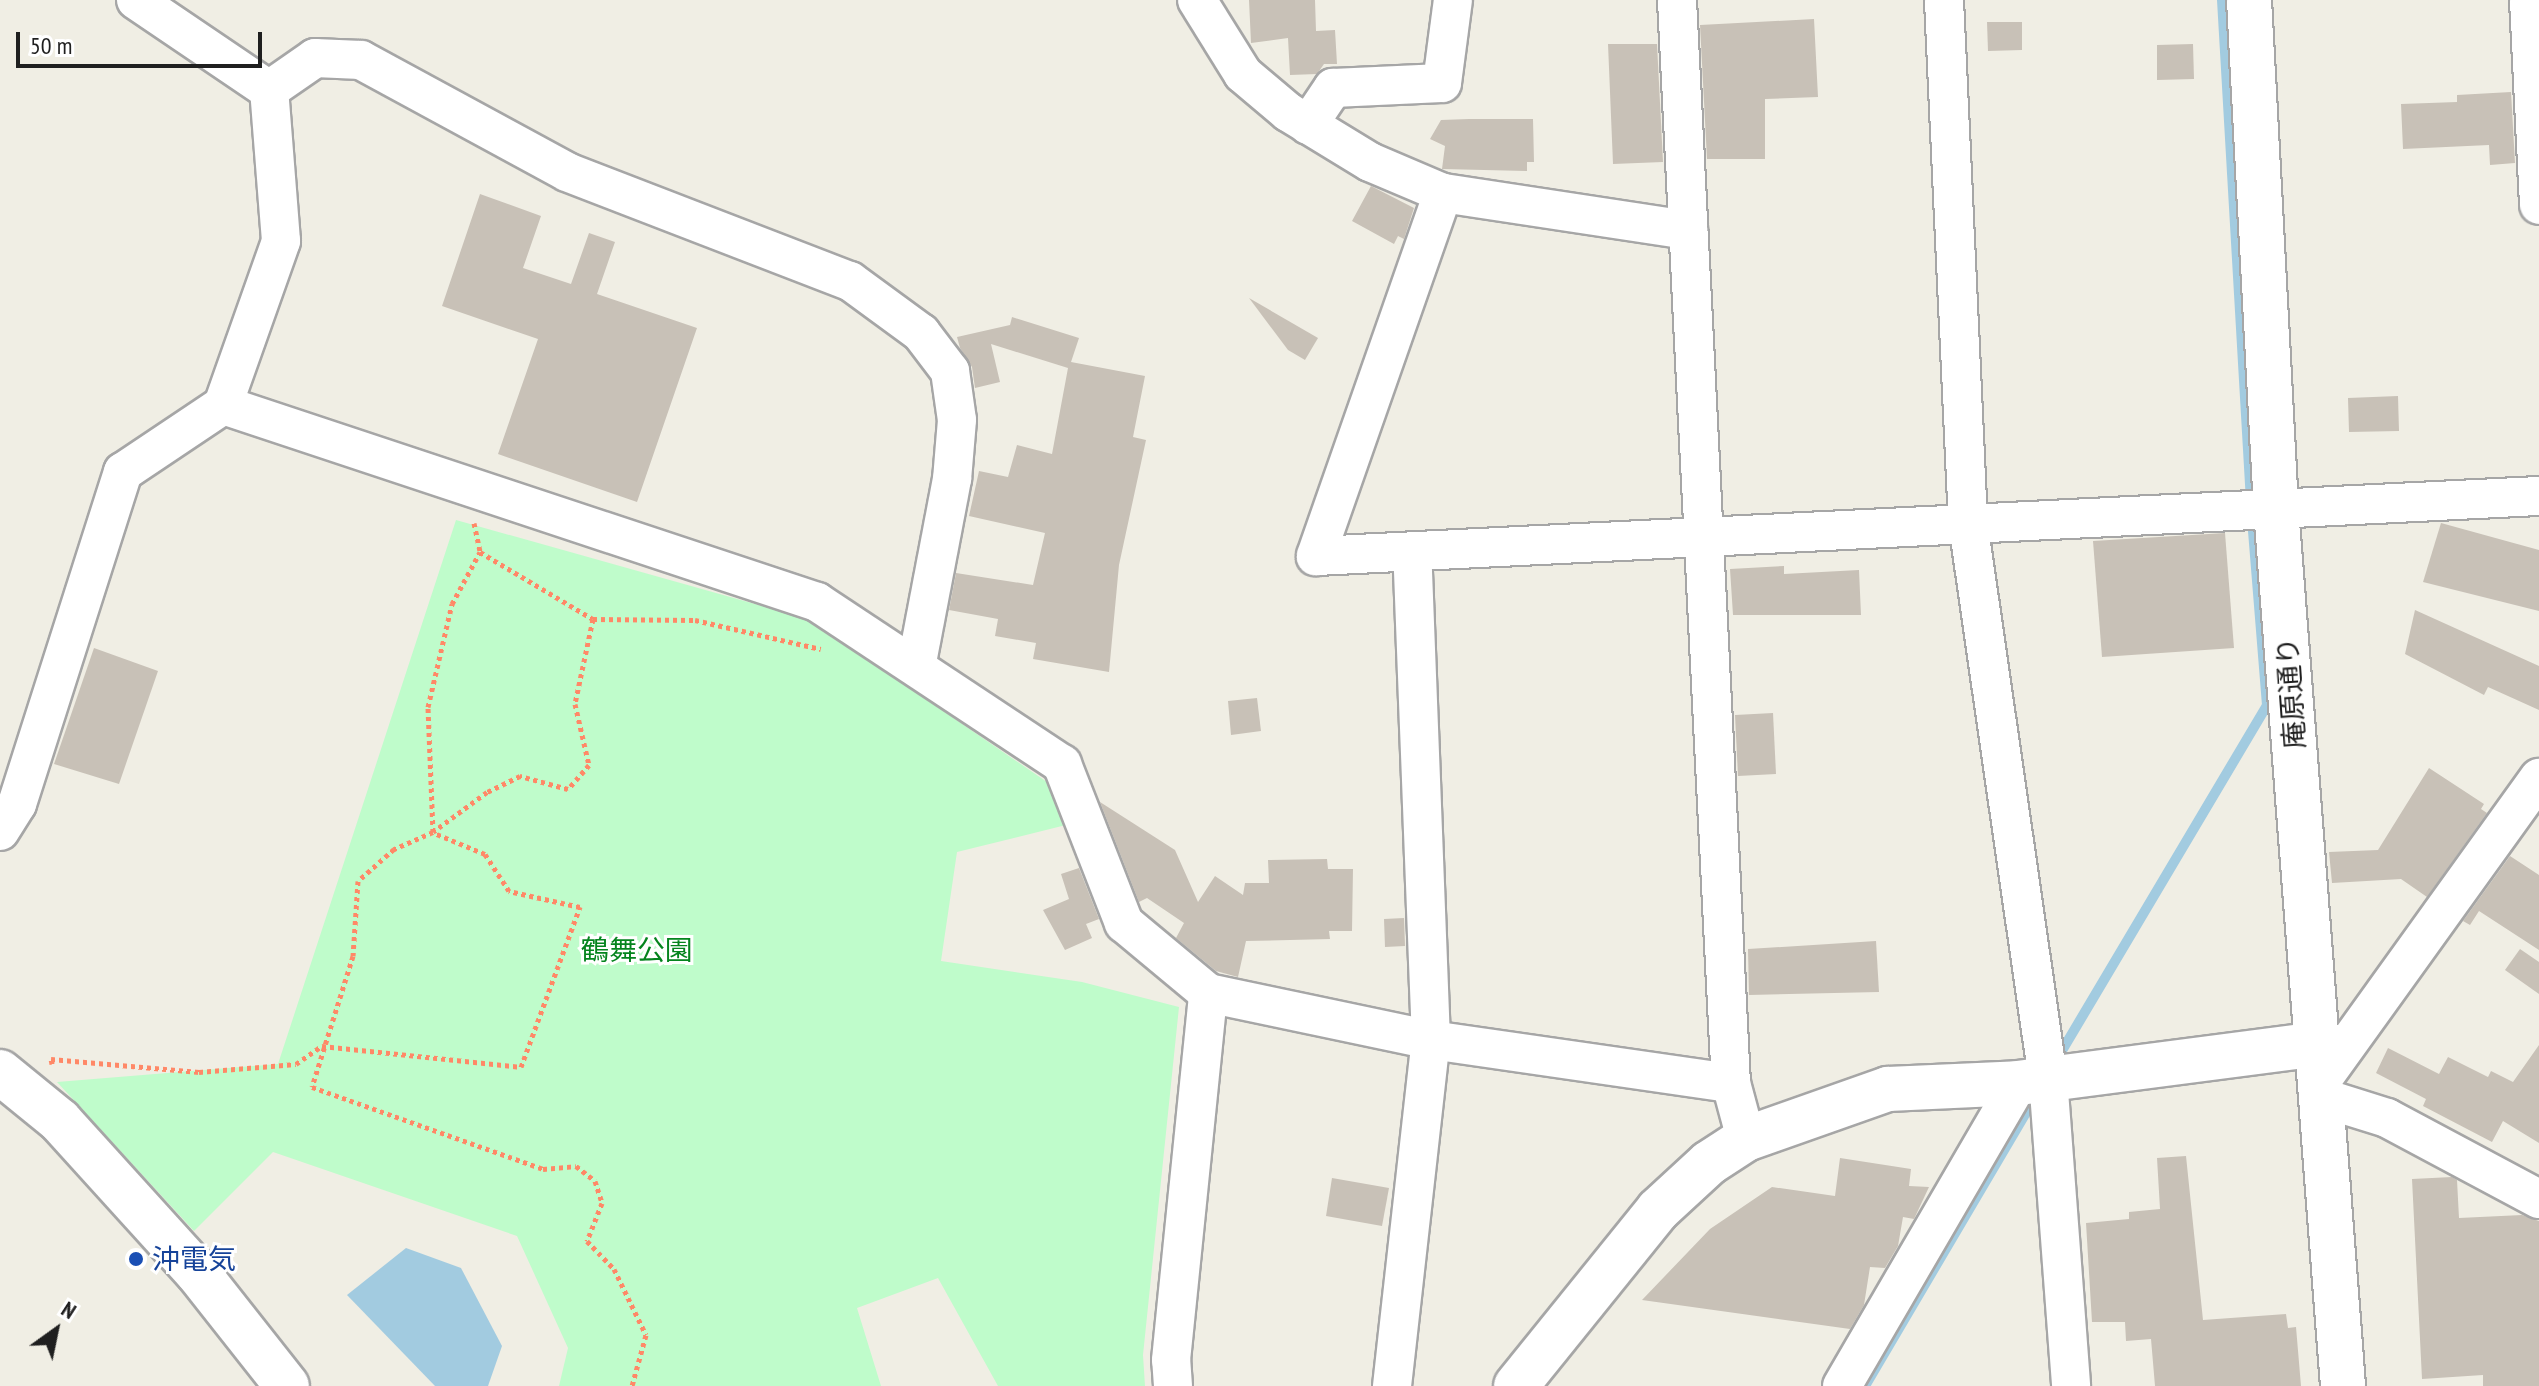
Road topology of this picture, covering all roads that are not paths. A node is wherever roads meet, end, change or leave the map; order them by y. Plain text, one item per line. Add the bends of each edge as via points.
1 (136, 0) edge
2 (1197, 0) edge
3 (1453, 0) edge
4 (1677, 0) edge
5 (1944, 0) edge
6 (2249, 0) edge
7 (2529, 0) edge
8 (269, 90) junction
9 (1308, 125) junction
10 (1443, 193) junction
11 (2539, 205) edge
12 (1688, 230) junction
13 (223, 405) junction
14 (2539, 496) edge
15 (2276, 509) junction
16 (1968, 523) junction
17 (1703, 537) junction
18 (1412, 551) junction
19 (916, 667) junction
20 (2539, 778) edge
21 (0, 831) edge
22 (1208, 993) junction
23 (1431, 1040) junction
24 (0, 1072) edge
25 (2319, 1075) junction
26 (2033, 1080) junction
27 (1731, 1083) junction
28 (1746, 1139) junction
29 (2539, 1199) edge
30 (1843, 1385) edge
31 (287, 1386) edge
32 (1173, 1386) edge
33 (1392, 1386) edge
34 (1516, 1386) edge
35 (2071, 1386) edge
36 (2343, 1386) edge

1 - 8 street
2 - 9 street via 1243,74
3 - 9 street via 1442,83 1333,88
4 - 12 street
5 - 16 street
6 - 15 street, 庵原通り
7 - 11 street
8 - 13 street via 281,241
8 - 19 street via 315,58 361,60 567,172 850,281 921,333 950,371 957,420 952,479
9 - 10 street via 1370,162
10 - 12 street
10 - 18 street via 1316,556
12 - 17 street
13 - 19 street via 817,602
13 - 21 street via 123,472 17,804
14 - 15 street
15 - 16 street
15 - 25 street, 庵原通り
16 - 17 street
16 - 26 street
17 - 18 street
17 - 27 street
18 - 23 street
19 - 22 street via 1062,764 1124,923
20 - 25 street
22 - 23 street
22 - 32 street via 1171,1360
23 - 27 street
23 - 33 street
24 - 31 street via 60,1121 197,1272
25 - 26 street
25 - 29 street via 2387,1118
25 - 36 street, 庵原通り
26 - 28 street via 1888,1089
26 - 30 street
26 - 35 street
27 - 28 street
28 - 34 street via 1709,1163 1658,1210

